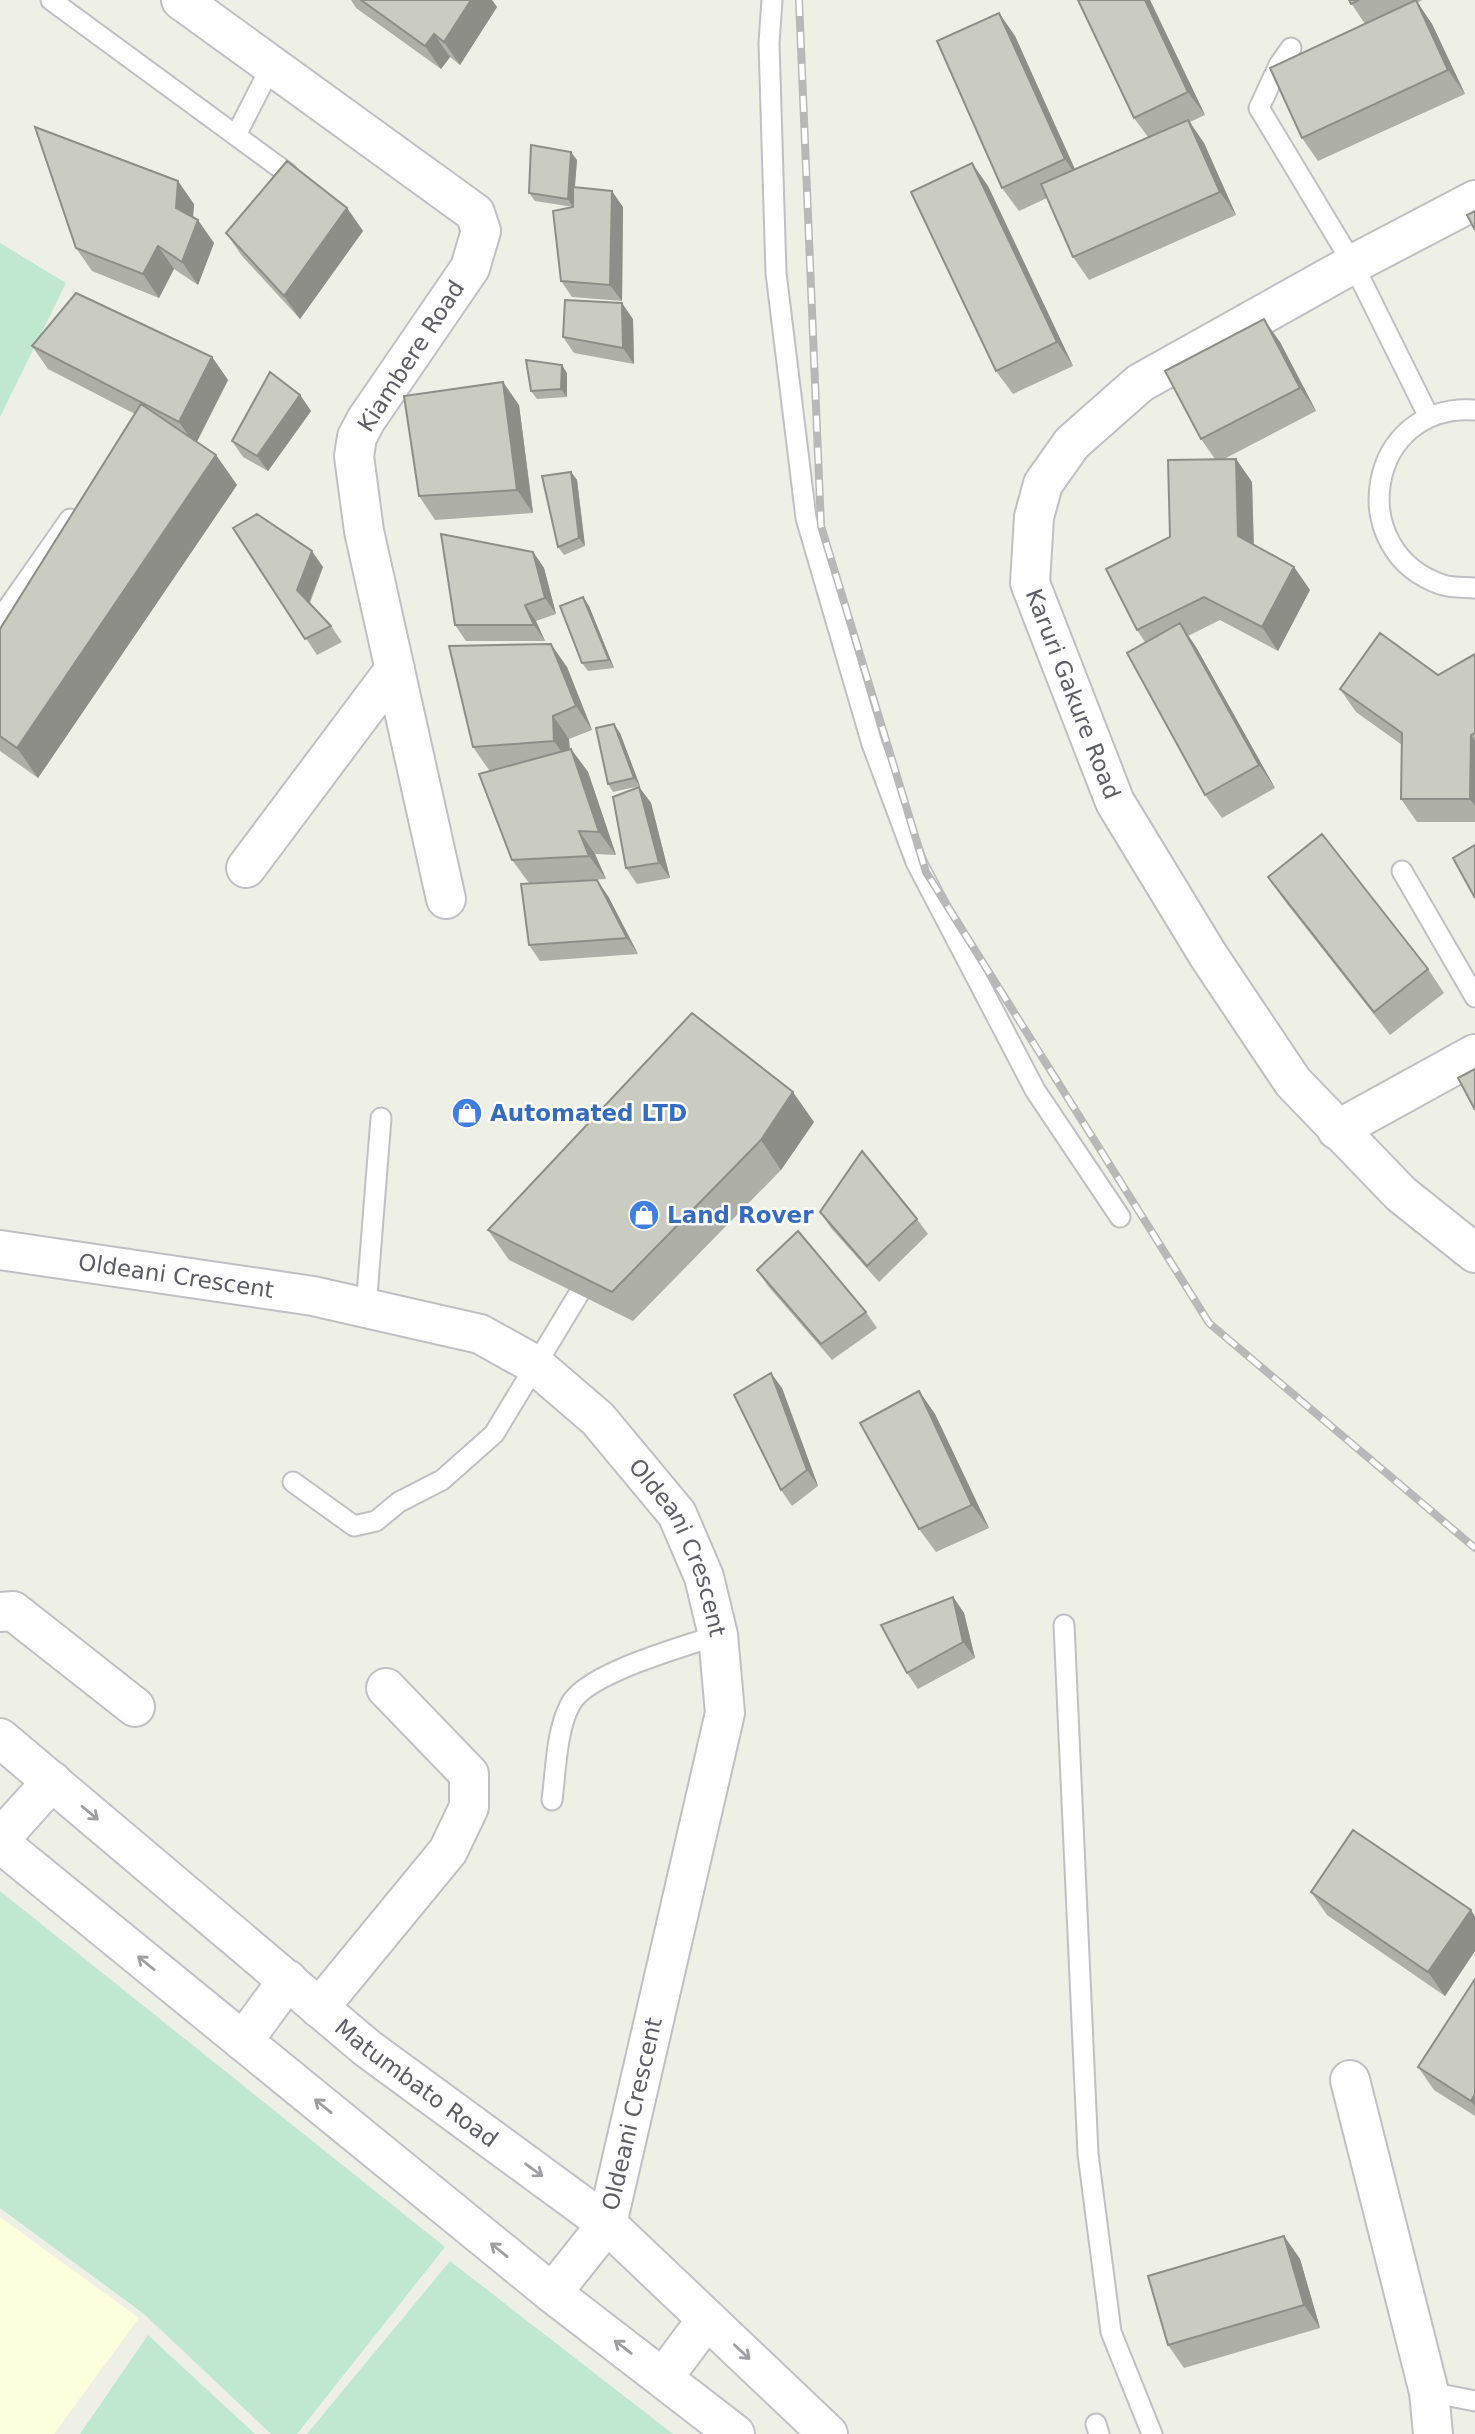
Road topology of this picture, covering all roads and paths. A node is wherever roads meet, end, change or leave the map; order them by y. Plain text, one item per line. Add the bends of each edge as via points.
1 (51, 0) edge
2 (181, 0) edge
3 (772, 0) edge
4 (1291, 48) dead end
5 (272, 65) junction
6 (237, 133) junction
7 (287, 173) edge
8 (1475, 200) edge
9 (1353, 264) junction
10 (1475, 410) edge
11 (1429, 417) junction
12 (70, 519) edge
13 (1475, 588) edge
14 (0, 619) edge
15 (395, 669) junction
16 (246, 868) dead end
17 (1402, 871) dead end
18 (446, 899) dead end
19 (1475, 996) edge
20 (1475, 1054) edge
21 (381, 1118) dead end
22 (1337, 1130) junction
23 (1119, 1217) dead end
24 (0, 1250) edge
25 (1475, 1253) edge
26 (586, 1255) edge
27 (366, 1308) junction
28 (534, 1364) junction
29 (293, 1482) dead end
30 (0, 1612) edge
31 (1064, 1625) dead end
32 (719, 1635) junction
33 (386, 1688) dead end
34 (135, 1707) dead end
35 (0, 1738) edge
36 (52, 1781) junction
37 (552, 1800) dead end
38 (0, 1841) edge
39 (288, 1980) junction
40 (319, 2008) junction
41 (243, 2041) junction
42 (1350, 2080) dead end
43 (607, 2224) junction
44 (552, 2293) junction
45 (707, 2319) junction
46 (663, 2378) junction
47 (1429, 2392) junction
48 (1475, 2401) edge
49 (735, 2434) edge
50 (828, 2434) edge
51 (1152, 2434) edge
52 (1433, 2434) edge

1 - 6 lane
2 - 5 street, Kiambere Road
3 - 23 lane via 769,43 776,273 806,518 872,744 916,862 1035,1090
4 - 9 lane via 1259,108
5 - 6 lane
5 - 15 street, Kiambere Road via 475,213 481,231 470,268 357,437 354,456 364,531
6 - 7 lane
8 - 9 street, Karuri Gakure Road
9 - 11 lane
9 - 22 street, Karuri Gakure Road via 1140,383 1072,443 1043,484 1034,517 1030,583 1115,802 1285,1071
10 - 11 lane
11 - 13 lane via 1403,434 1386,460 1377,490 1381,521 1394,550 1416,572 1444,585
12 - 14 lane
15 - 16 street
15 - 18 street, Kiambere Road
17 - 19 lane
20 - 22 street
21 - 27 lane
22 - 25 street, Karuri Gakure Road via 1401,1194
24 - 27 street, Oldeani Crescent via 313,1296
26 - 28 lane via 589,1277
27 - 28 street, Oldeani Crescent via 480,1334
28 - 29 lane via 494,1434 442,1480 399,1502 376,1521 354,1526
28 - 32 street, Oldeani Crescent via 598,1419 677,1514 704,1577
30 - 34 street via 13,1611
31 - 51 lane via 1088,2154 1111,2332
32 - 37 lane via 644,1660 579,1692 569,1706 562,1733
32 - 43 street, Oldeani Crescent via 725,1713
33 - 40 street via 469,1774 469,1807 448,1851
35 - 36 street, Matumbato Road
36 - 38 street
36 -> 39 street, Matumbato Road
41 -> 38 street
39 - 40 street, Matumbato Road
39 - 41 street
40 -> 43 street, Matumbato Road
44 -> 41 street
42 - 47 street
43 - 44 street, Oldeani Crescent
43 - 45 street, Matumbato Road
46 -> 44 street
45 - 46 street
45 -> 50 street, Matumbato Road
46 - 49 street
47 - 48 lane
47 - 52 street

